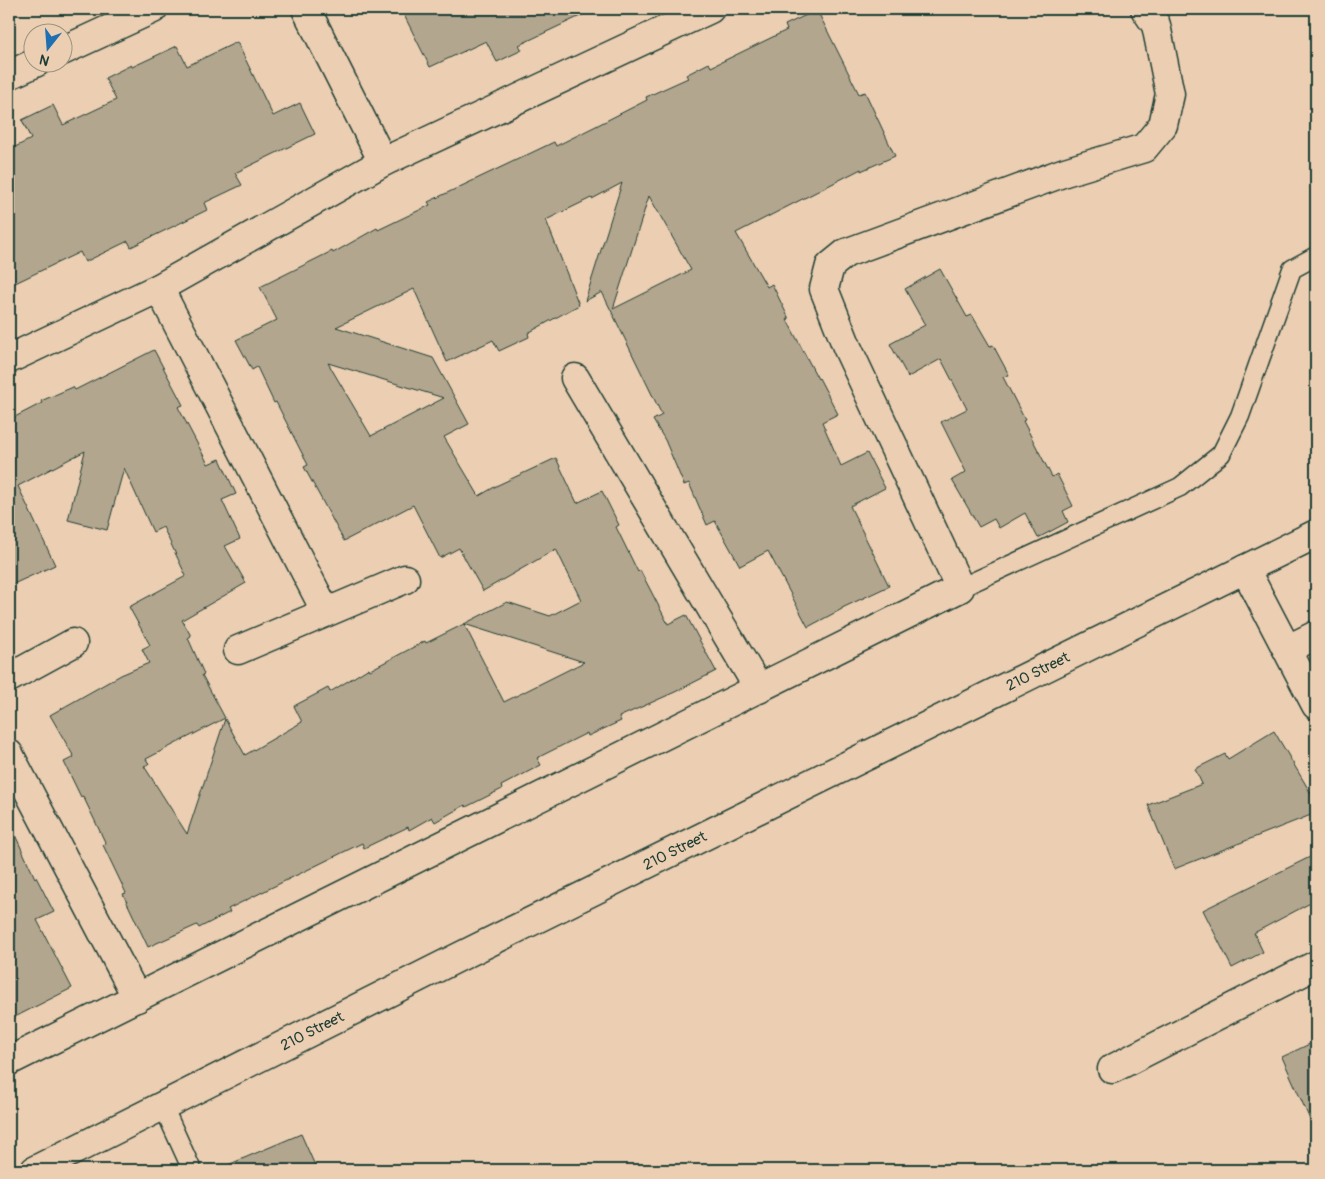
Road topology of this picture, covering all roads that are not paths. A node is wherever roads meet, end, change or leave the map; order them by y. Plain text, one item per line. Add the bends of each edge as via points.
1 (153, 9) edge
2 (306, 9) edge
3 (710, 9) edge
4 (1146, 9) edge
5 (72, 46) edge
6 (22, 69) edge
7 (9, 75) edge
8 (383, 162) junction
9 (1316, 256) edge
10 (159, 288) junction
11 (9, 359) edge
12 (575, 378) dead end
13 (1316, 534) edge
14 (1245, 569) junction
15 (405, 579) dead end
16 (960, 588) junction
17 (326, 612) junction
18 (1316, 636) edge
19 (73, 642) dead end
20 (1288, 649) junction
21 (238, 650) dead end
22 (9, 678) edge
23 (759, 688) junction
24 (1316, 705) edge
25 (9, 754) edge
26 (1316, 965) edge
27 (137, 998) junction
28 (9, 1061) edge
29 (1112, 1069) dead end
30 (162, 1106) junction
31 (35, 1170) edge
32 (192, 1170) edge

1 - 5 street
2 - 8 street
3 - 8 street
4 - 16 street via 1156,25 1170,94 1163,125 1144,148 1065,172 846,253 830,266 824,289 847,347
6 - 7 street
8 - 10 street
9 - 16 lane via 1292,269 1240,416 1221,454 1180,487
10 - 11 street
10 - 17 street
12 - 23 street
13 - 14 street, 210 Street
14 - 20 street
14 - 30 street, 210 Street
15 - 17 street
16 - 23 street
17 - 21 street
18 - 20 street
19 - 22 street
20 - 24 street
23 - 27 street
25 - 27 street
26 - 29 street
27 - 28 street
30 - 31 street, 210 Street
30 - 32 lane

